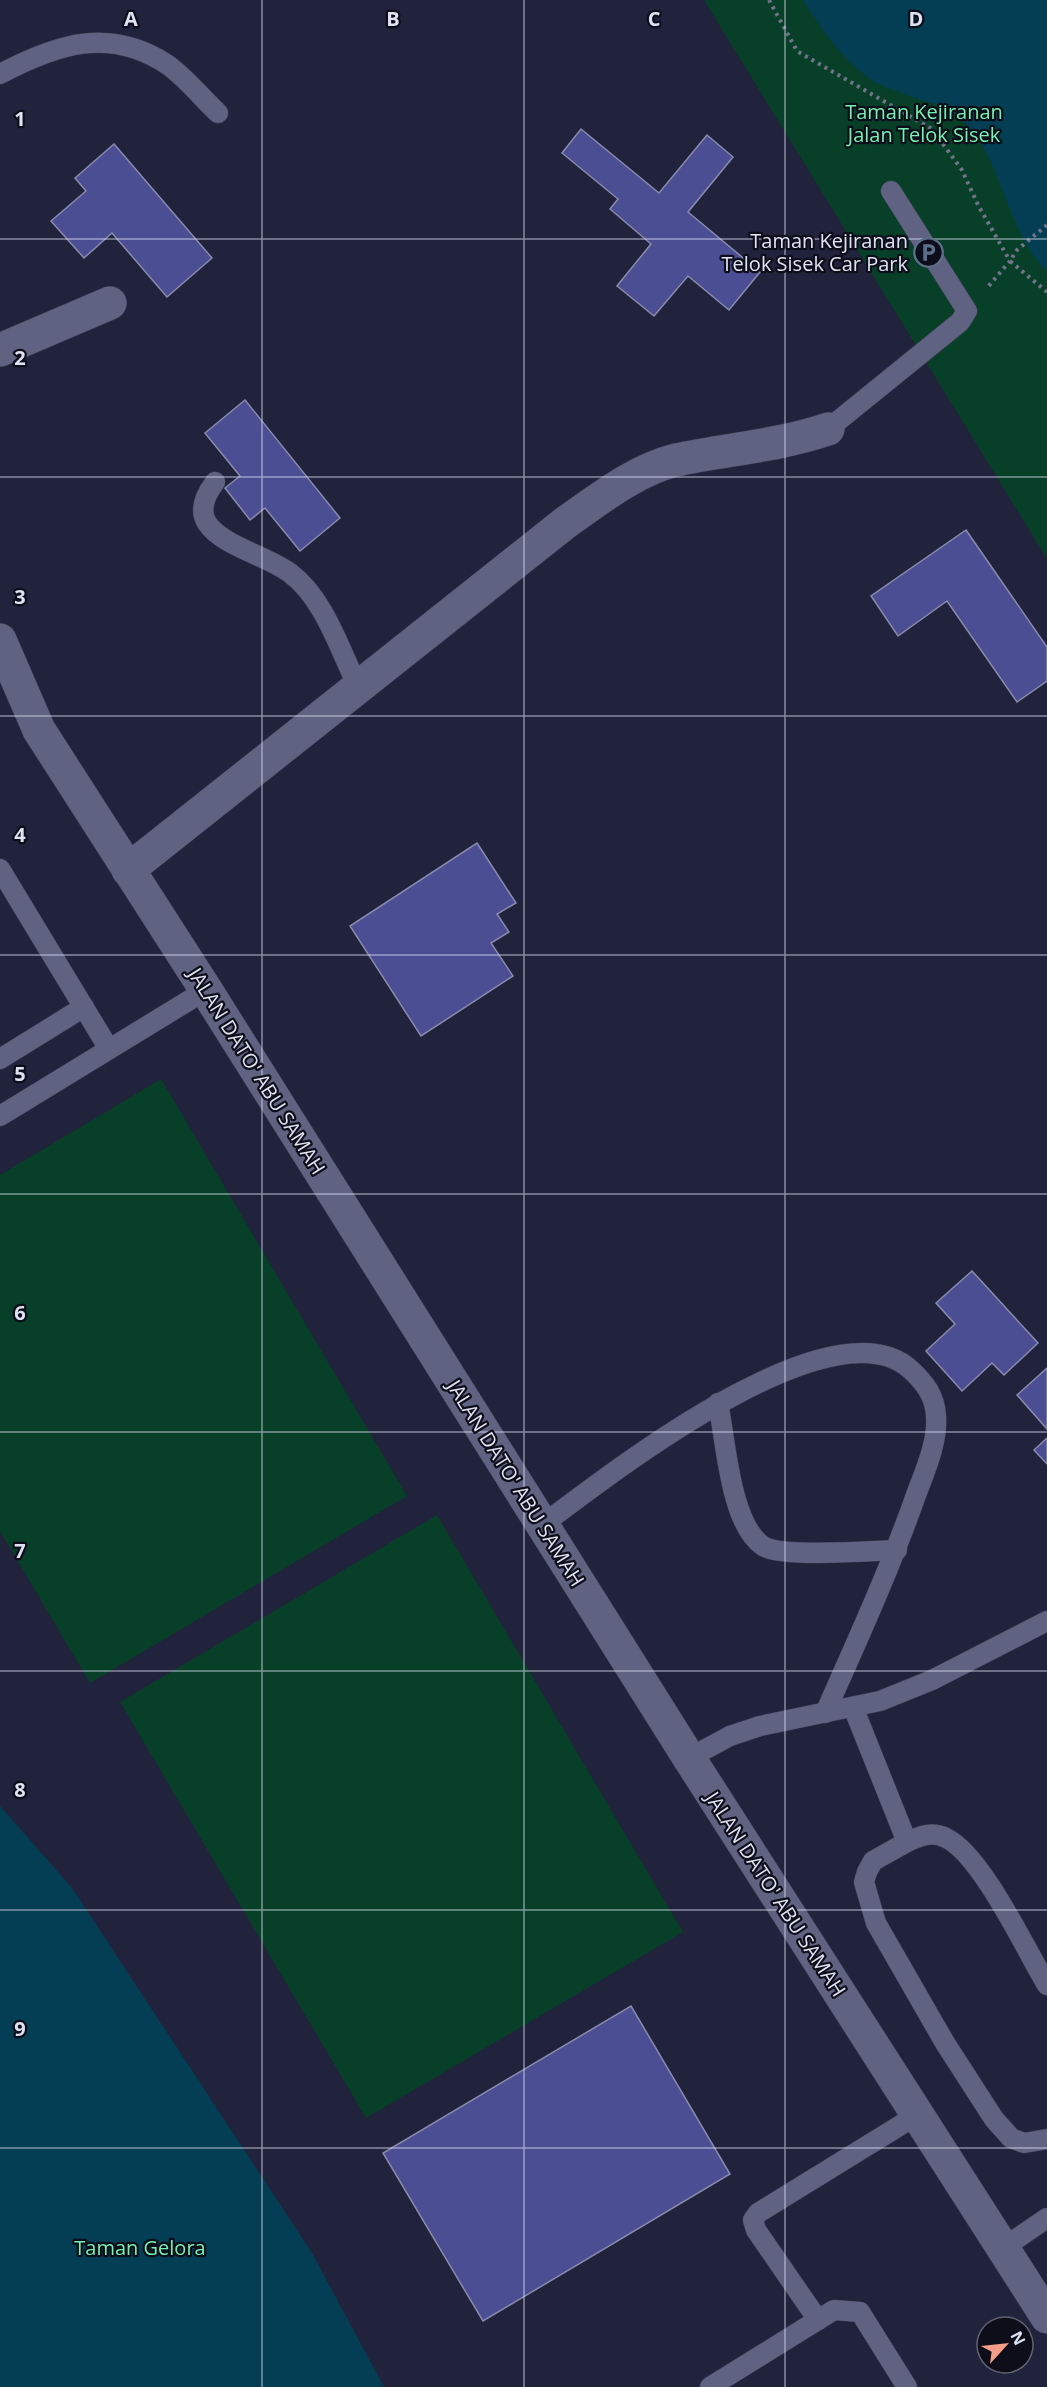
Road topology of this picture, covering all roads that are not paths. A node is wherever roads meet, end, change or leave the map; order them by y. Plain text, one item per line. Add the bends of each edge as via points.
1 (0, 74) edge
2 (218, 113) dead end
3 (891, 191) dead end
4 (110, 303) dead end
5 (0, 350) edge
6 (828, 429) joint
7 (215, 482) dead end
8 (0, 640) edge
9 (358, 687) junction
10 (0, 869) edge
11 (128, 870) junction
12 (206, 990) junction
13 (84, 1007) junction
14 (109, 1049) junction
15 (0, 1059) edge
16 (0, 1116) edge
17 (718, 1403) junction
18 (542, 1525) junction
19 (897, 1551) junction
20 (1047, 1621) edge
21 (853, 1707) junction
22 (825, 1713) junction
23 (689, 1758) junction
24 (907, 1842) junction
25 (1047, 1985) edge
26 (917, 2115) junction
27 (1047, 2139) edge
28 (1047, 2218) edge
29 (1003, 2248) junction
30 (1047, 2317) edge
31 (819, 2320) junction
32 (710, 2387) edge
33 (907, 2387) edge

1 - 2 lane via 36,55 74,45 101,42 135,46 169,66
3 - 6 lane via 968,311 960,322
4 - 5 street
6 - 9 street via 773,445 674,460 615,488
7 - 9 lane via 202,507 206,522 216,533 291,574 321,610
8 - 11 street, JALAN DATO' ABU SAMAH via 39,730
9 - 11 street
10 - 13 lane
11 - 12 street, JALAN DATO' ABU SAMAH
12 - 14 lane
12 - 18 street, JALAN DATO' ABU SAMAH
13 - 14 lane
13 - 15 lane
14 - 16 lane
17 - 18 lane
17 - 19 lane via 734,1497 746,1528 764,1547 792,1552
17 - 19 lane via 842,1353 885,1354 905,1365 933,1398 936,1418 925,1470
18 - 23 street, JALAN DATO' ABU SAMAH
19 - 22 lane
20 - 21 lane via 932,1680 880,1701
21 - 22 lane
21 - 24 lane
22 - 23 lane via 760,1726 730,1736
23 - 26 street, JALAN DATO' ABU SAMAH
24 - 25 lane via 926,1834 958,1846 976,1865
24 - 27 lane via 873,1861 867,1872 864,1882 876,1923 994,2119 1011,2138 1024,2143
26 - 29 street, JALAN DATO' ABU SAMAH
26 - 31 lane via 758,2213 753,2220 756,2230
28 - 29 lane
29 - 30 street, JALAN DATO' ABU SAMAH
31 - 32 lane
31 - 33 lane via 834,2310 860,2312

